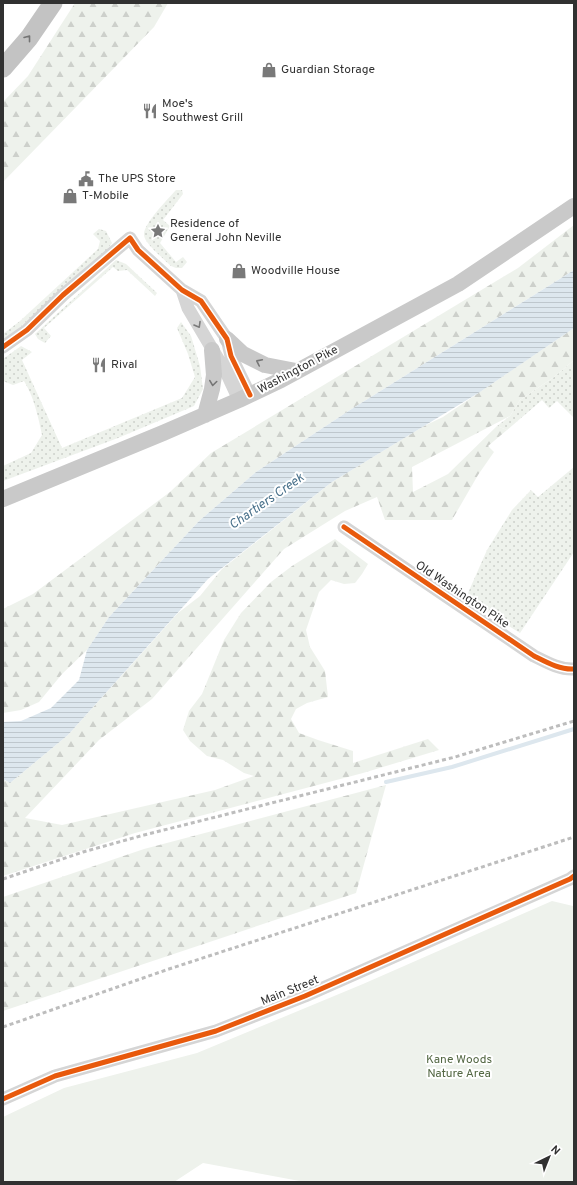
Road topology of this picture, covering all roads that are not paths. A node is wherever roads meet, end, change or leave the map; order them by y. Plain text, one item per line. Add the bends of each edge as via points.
1 (53, 3) edge
2 (3, 68) edge
3 (574, 206) edge
4 (182, 290) junction
5 (227, 339) junction
6 (3, 348) edge
7 (212, 350) junction
8 (296, 371) junction
9 (244, 398) junction
10 (205, 415) junction
11 (3, 499) edge
12 (344, 527) dead end
13 (574, 669) edge
14 (573, 880) edge
15 (3, 1099) edge

2 -> 1 highway via 29,38
3 - 8 main road, Washington Pike via 458,284
4 - 5 street via 201,301
4 - 6 street via 138,250 130,238 63,295 27,330
4 -> 7 street via 188,308
8 -> 5 main road via 265,365 243,354
5 - 9 street
7 - 9 street
7 -> 10 main road via 214,375
8 - 9 main road, Washington Pike
9 - 10 main road, Washington Pike
10 - 11 main road, Washington Pike
12 - 13 street, Old Washington Pike via 534,656 567,670
14 - 15 street, Main Street via 298,999 216,1030 55,1076

